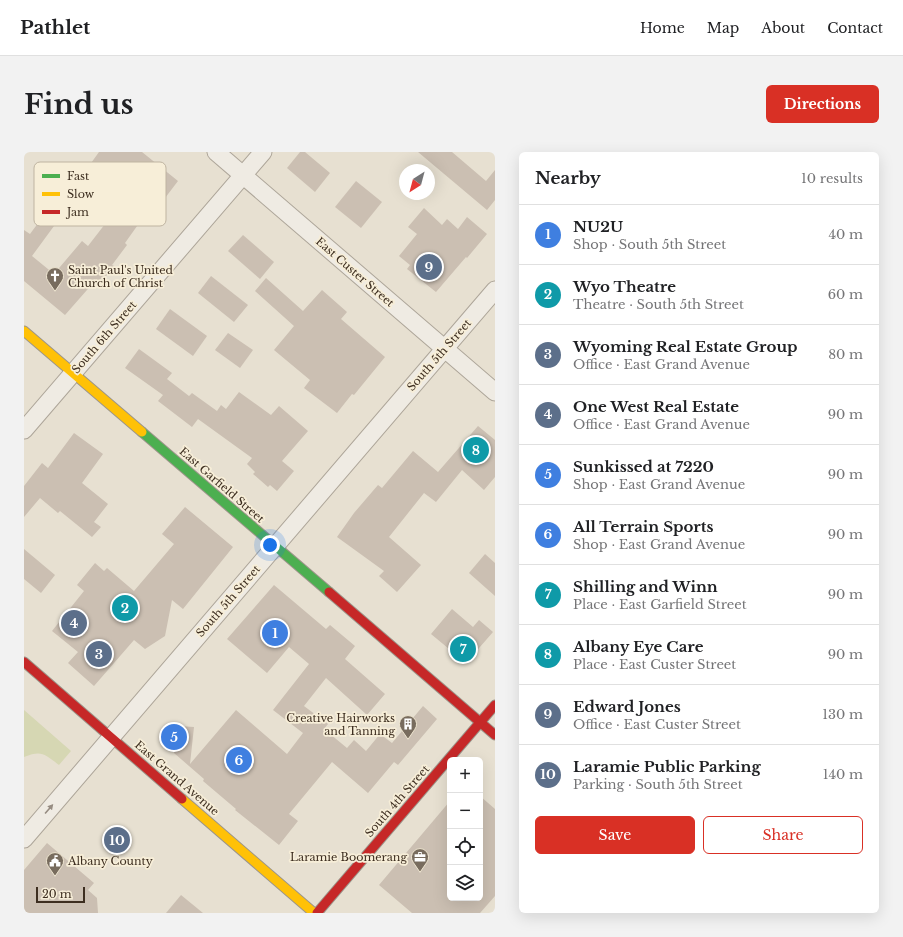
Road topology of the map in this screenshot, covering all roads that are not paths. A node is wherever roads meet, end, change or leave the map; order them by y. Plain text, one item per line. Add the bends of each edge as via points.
1 (216, 152) edge
2 (263, 152) edge
3 (243, 175) junction
4 (495, 290) edge
5 (24, 331) edge
6 (445, 349) junction
7 (73, 373) junction
8 (495, 392) edge
9 (24, 430) edge
10 (275, 547) junction
11 (24, 662) edge
12 (495, 705) edge
13 (480, 723) junction
14 (495, 735) edge
15 (111, 737) junction
16 (24, 839) edge
17 (315, 913) edge

1 - 3 street, East Custer Street
2 - 3 street, South 6th Street
3 - 6 street, East Custer Street
3 - 7 street, South 6th Street
4 - 6 street, South 5th Street
5 - 7 street, East Garfield Street
6 - 8 street, East Custer Street
6 - 10 street, South 5th Street
7 - 9 street, South 6th Street
7 - 10 street, East Garfield Street
10 - 13 street, East Garfield Street
10 - 15 street, South 5th Street
11 - 15 street, East Grand Avenue
12 - 13 street, South 4th Street
13 - 14 street, East Garfield Street
13 - 17 street, South 4th Street
16 -> 15 street, South 5th Street
15 - 17 street, East Grand Avenue

